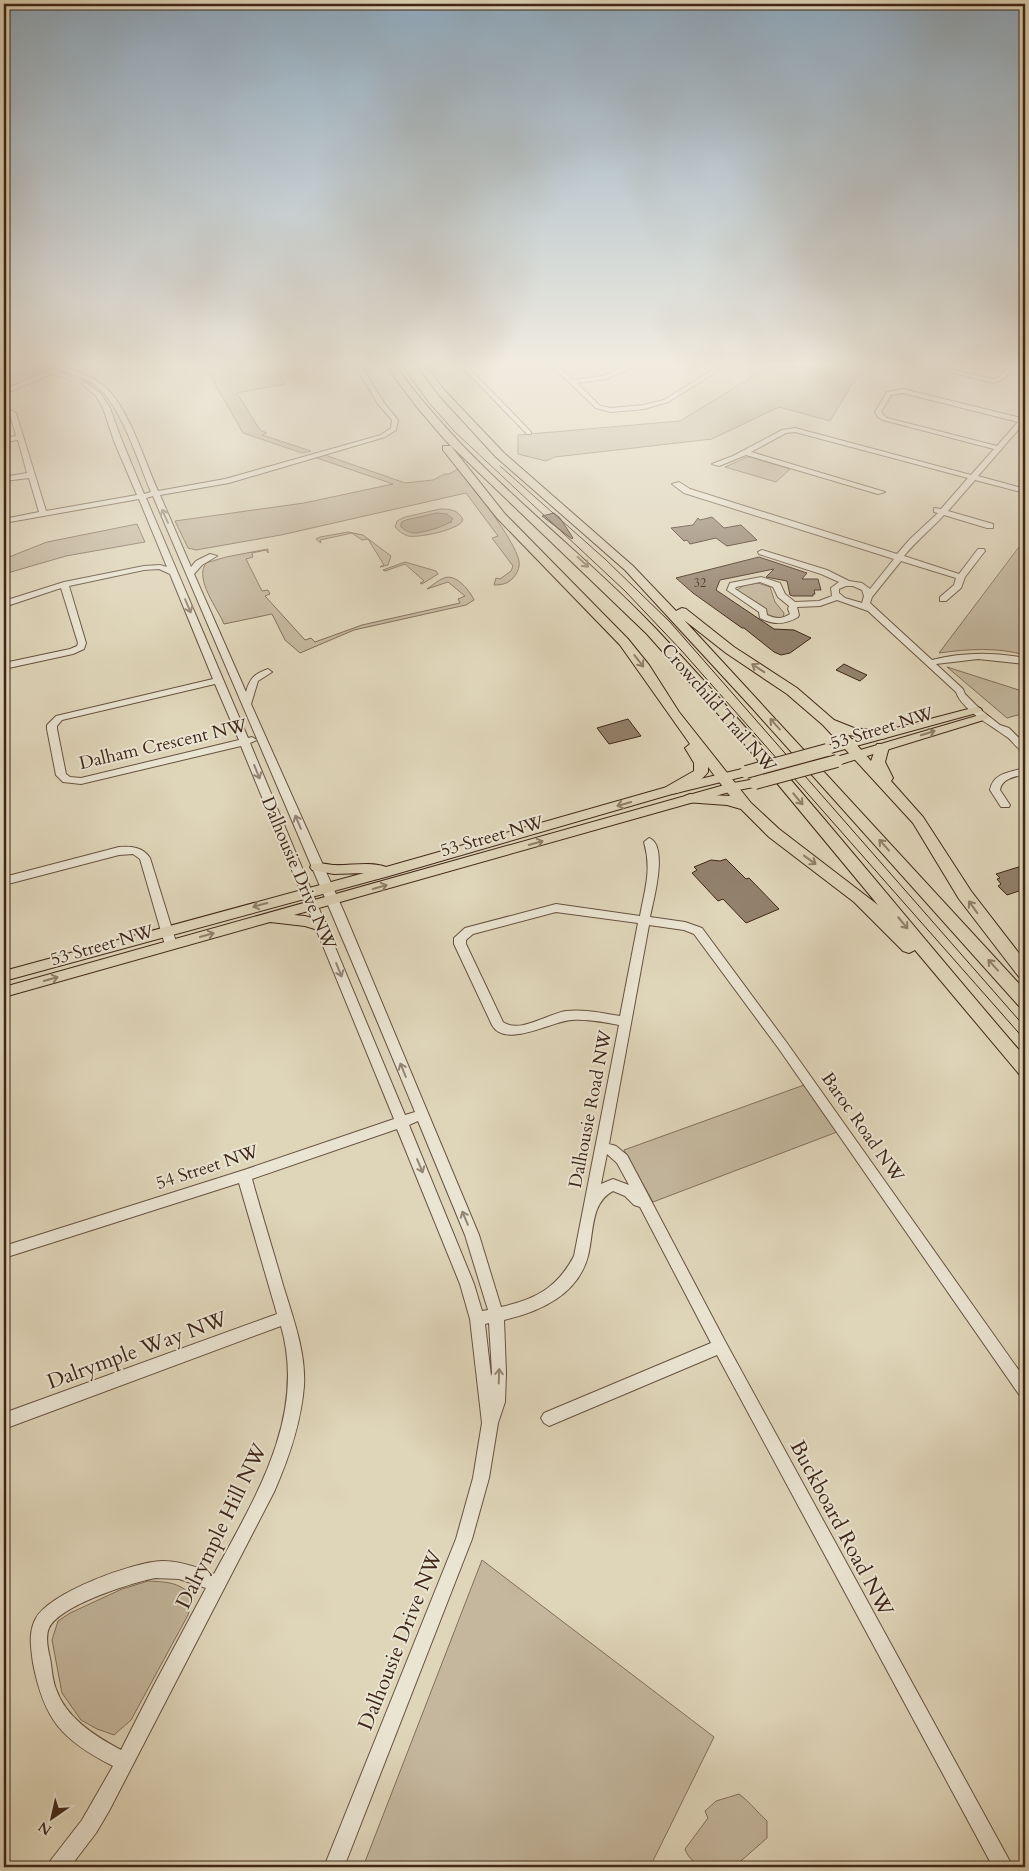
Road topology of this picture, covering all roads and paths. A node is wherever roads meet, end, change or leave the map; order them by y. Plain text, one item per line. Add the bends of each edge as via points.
1 (26, 454) edge
2 (125, 454) edge
3 (138, 454) edge
4 (316, 454) edge
5 (452, 454) edge
6 (467, 454) edge
7 (499, 454) edge
8 (742, 454) edge
9 (750, 454) edge
10 (886, 454) edge
11 (990, 454) edge
12 (716, 464) dead end
13 (32, 474) junction
14 (970, 477) junction
15 (4, 479) edge
16 (676, 484) dead end
17 (1025, 490) edge
18 (881, 492) dead end
19 (155, 494) junction
20 (142, 496) junction
21 (940, 511) junction
22 (43, 514) junction
23 (4, 521) edge
24 (990, 526) dead end
25 (982, 551) dead end
26 (762, 552) dead end
27 (166, 553) junction
28 (213, 556) dead end
29 (900, 557) junction
30 (144, 568) junction
31 (629, 568) junction
32 (887, 571) junction
33 (174, 573) junction
34 (190, 574) junction
35 (961, 577) junction
36 (837, 582) junction
37 (64, 584) junction
38 (859, 585) junction
39 (868, 596) junction
40 (838, 597) junction
41 (943, 599) dead end
42 (4, 604) edge
43 (793, 605) junction
44 (871, 609) junction
45 (1025, 661) edge
46 (930, 663) junction
47 (4, 666) edge
48 (268, 672) dead end
49 (219, 680) junction
50 (246, 704) junction
51 (983, 712) junction
52 (674, 714) junction
53 (828, 722) junction
54 (261, 738) junction
55 (881, 741) junction
56 (245, 742) junction
57 (852, 749) junction
58 (1025, 749) edge
59 (1025, 771) edge
60 (728, 782) junction
61 (888, 785) junction
62 (671, 790) junction
63 (690, 799) junction
64 (1005, 804) dead end
65 (746, 806) junction
66 (648, 842) dead end
67 (317, 867) junction
68 (389, 871) junction
69 (4, 881) edge
70 (330, 894) junction
71 (310, 899) junction
72 (266, 918) junction
73 (644, 920) junction
74 (321, 926) junction
75 (167, 930) junction
76 (171, 946) junction
77 (1025, 973) edge
78 (4, 976) edge
79 (4, 992) edge
80 (1025, 1002) edge
81 (626, 1022) junction
82 (987, 1024) junction
83 (1025, 1069) edge
84 (421, 1115) junction
85 (401, 1122) junction
86 (603, 1147) junction
87 (244, 1176) junction
88 (591, 1207) junction
89 (646, 1207) junction
90 (4, 1252) edge
91 (496, 1314) junction
92 (285, 1318) junction
93 (477, 1319) junction
94 (720, 1346) junction
95 (1025, 1391) edge
96 (549, 1418) dead end
97 (4, 1421) edge
98 (490, 1423) junction
99 (218, 1584) junction
100 (125, 1762) junction
101 (58, 1867) edge
102 (334, 1867) edge
103 (1003, 1867) edge

1 - 13 street
2 - 20 street, Dalhousie Drive NW
3 - 19 street, Dalhousie Drive NW
4 - 19 street via 236,478
5 -> 52 highway via 501,516 624,642
6 -> 82 highway, Crowchild Trail NW via 651,630 787,785
7 - 31 highway, Crowchild Trail NW
8 - 12 street
9 - 18 street
10 - 14 street
11 - 14 street
13 - 15 street
13 - 22 street
14 - 17 street
14 - 21 street
16 - 29 street via 687,491
19 - 20 street
34 -> 19 street, Dalhousie Drive NW
20 - 22 street
20 - 27 street, Dalhousie Drive NW
21 - 24 street
21 - 29 street
22 - 23 street
25 - 35 street
26 - 36 street via 824,572
27 - 30 street
27 - 33 street, Dalhousie Drive NW
28 - 34 street via 199,563
29 - 32 street
29 - 35 street
30 - 33 street via 160,567
30 - 37 street
53 -> 31 highway via 792,691 716,639
80 -> 31 highway, Crowchild Trail NW
32 - 38 street via 871,583
32 - 39 street via 879,586
33 -> 49 street, Dalhousie Drive NW
34 - 50 street, Dalhousie Drive NW
35 - 41 street via 958,586
36 - 38 street
36 - 40 street via 834,591
37 - 42 street
37 - 47 street via 82,643 80,646 73,651
38 - 39 street
39 - 44 street via 866,603
40 - 43 street via 820,603
40 - 44 street
43 - 43 street via 795,615 789,620 774,621 731,590 734,585 761,579 777,585 781,595
44 - 46 street
45 - 46 street via 979,655
46 - 51 street
48 - 50 street via 254,680
49 - 56 street, Dalhousie Drive NW
49 - 56 street, Dalham Crescent NW via 59,718 52,729 61,775 67,780 81,781
50 - 54 street, Dalhousie Drive NW
51 - 55 main road, 53 Street NW
51 - 58 street via 997,728 1011,735
52 - 60 highway
52 - 62 highway via 675,723 698,757 701,772
53 - 55 highway
53 - 57 highway
54 - 56 street, Dalham Crescent NW
67 -> 54 street, Dalhousie Drive NW
55 - 57 main road, 53 Street NW
55 - 61 highway via 878,762
56 -> 71 street, Dalhousie Drive NW
57 - 60 main road, 53 Street NW, bridge via 827,750 746,772
57 - 60 main road, 53 Street NW, bridge via 837,761 755,783
57 - 61 highway
59 - 64 street via 1001,778 996,783 995,790
60 - 62 main road, 53 Street NW
60 - 63 main road, 53 Street NW
60 - 65 highway
77 -> 61 highway via 964,895 918,820
62 -> 68 main road, 53 Street NW
63 - 65 highway via 728,800
70 -> 63 main road, 53 Street NW
65 -> 82 highway via 774,833 878,914 965,1007
66 - 73 street, Dalhousie Road NW via 655,862
67 - 68 main road via 335,871 370,868
67 - 70 street, Dalhousie Drive NW
68 - 70 main road, 53 Street NW
69 - 75 street via 119,851 135,851 145,858
70 - 71 main road, 53 Street NW
84 -> 70 street, Dalhousie Drive NW
71 - 72 main road, 53 Street NW
71 - 74 street, Dalhousie Drive NW
71 -> 75 main road, 53 Street NW
72 - 74 main road via 305,921
76 -> 72 main road, 53 Street NW
73 - 81 street, Dalhousie Road NW
73 - 81 street, Baroc Road NW via 556,908 469,931 459,941 503,1029 516,1030 574,1015
73 - 95 street, Baroc Road NW via 685,926 701,934
74 -> 85 street, Dalhousie Drive NW
75 - 76 street
75 - 78 main road, 53 Street NW
79 -> 76 main road, 53 Street NW
81 - 86 street, Dalhousie Road NW
82 - 83 highway, Crowchild Trail NW
84 - 85 street, 54 Street NW
91 -> 84 street, Dalhousie Drive NW via 472,1235
85 - 87 street, 54 Street NW
85 -> 93 street, Dalhousie Drive NW via 467,1284
86 - 88 street, Dalhousie Road NW
86 - 89 street, Buckboard Road NW via 622,1159
87 - 90 street, 54 Street NW
87 - 92 street, Dalrymple Hill NW
88 - 89 street, Buckboard Road NW via 601,1191 613,1186 630,1192
88 - 91 street, Dalhousie Road NW via 581,1257 566,1283 537,1304
89 - 94 street, Buckboard Road NW
91 - 93 street, Dalhousie Road NW
98 -> 91 street, Dalhousie Drive NW via 497,1402 499,1373
92 - 97 street, Dalrymple Way NW
92 - 99 street, Dalrymple Hill NW via 296,1368 291,1422 274,1474
93 - 98 street, Dalhousie Drive NW
94 - 96 street
94 - 103 street, Buckboard Road NW
98 - 102 street, Dalhousie Drive NW via 481,1478 464,1539
99 - 100 street, Dalrymple Hill NW
99 - 100 street via 186,1572 156,1569 103,1585 60,1606 47,1615 41,1625 41,1657 53,1706 74,1732
100 - 101 street, Dalrymple Hill NW via 76,1847

